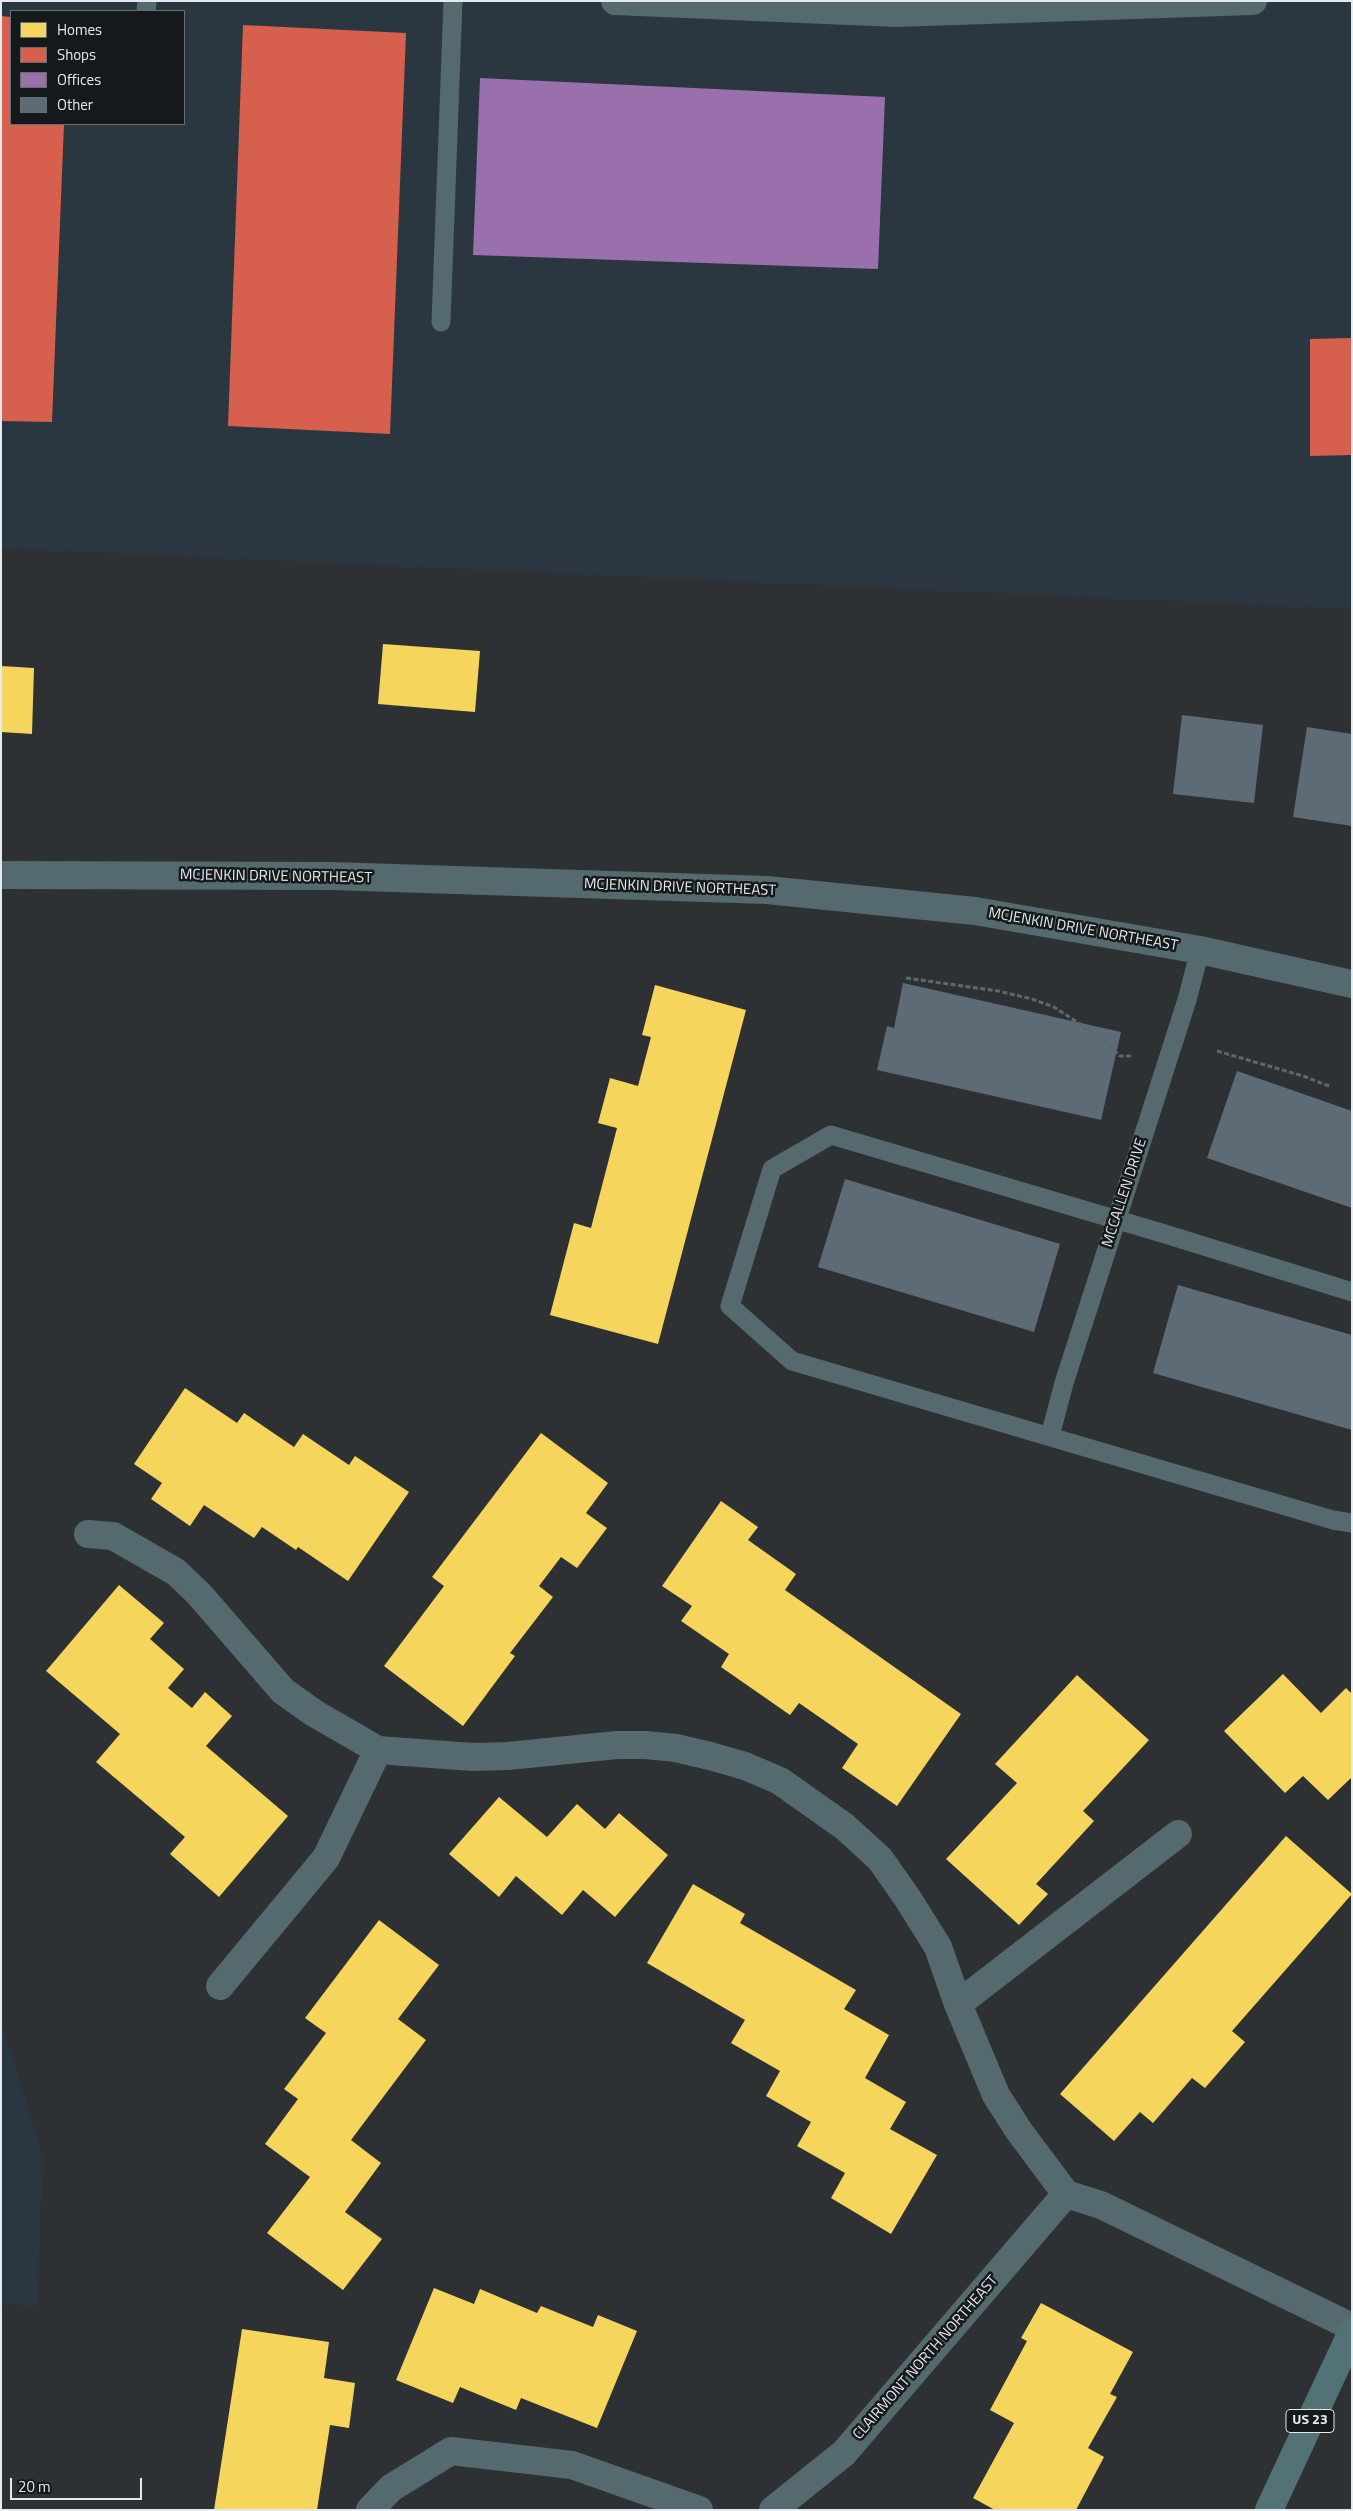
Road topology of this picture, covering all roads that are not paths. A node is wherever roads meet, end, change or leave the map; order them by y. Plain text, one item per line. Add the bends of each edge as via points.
1 (453, 1) edge
2 (615, 1) edge
3 (1253, 1) edge
4 (441, 322) dead end
5 (1, 875) edge
6 (1200, 950) junction
7 (1352, 984) edge
8 (1117, 1221) junction
9 (1352, 1292) edge
10 (1050, 1436) junction
11 (1352, 1523) edge
12 (88, 1534) dead end
13 (378, 1750) junction
14 (1178, 1834) dead end
15 (220, 1986) dead end
16 (958, 2004) junction
17 (1066, 2194) junction
18 (1352, 2327) edge
19 (1352, 2332) edge
20 (370, 2510) edge
21 (699, 2510) edge
22 (773, 2510) edge
23 (1269, 2510) edge

1 - 4 lane
2 - 3 street via 896,13
5 - 6 street, MCJENKIN DRIVE NORTHEAST via 331,876 767,890 975,911
6 - 7 street, MCJENKIN DRIVE NORTHEAST
6 - 8 lane, MCCALLEN DRIVE
8 - 9 lane
8 - 10 lane, MCCALLEN DRIVE
8 - 10 lane via 831,1135 772,1169 730,1306 792,1361
10 - 11 lane via 1332,1520
12 - 13 street via 113,1536 176,1572 283,1691
13 - 15 street via 326,1858
13 - 16 street via 472,1757 646,1745 676,1748 745,1766 780,1781 845,1827 880,1859 938,1947
14 - 16 street
16 - 17 street via 996,2094
17 - 18 street via 1101,2205
17 - 22 street, CLAIRMONT NORTH NORTHEAST via 844,2453
19 - 23 main road, US 23
20 - 21 street via 391,2488 451,2451 572,2465

